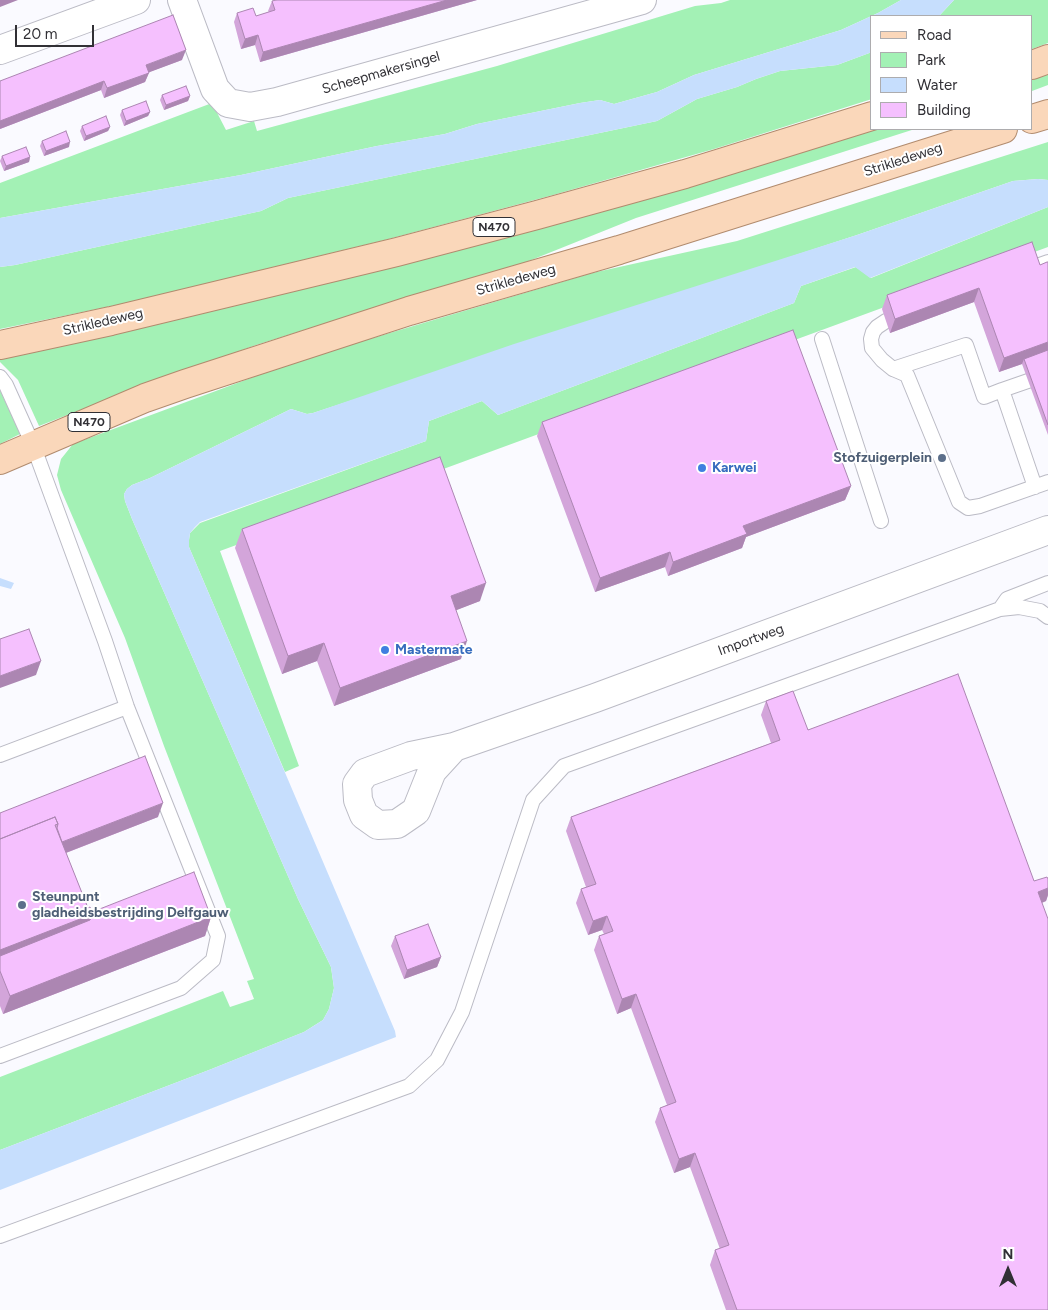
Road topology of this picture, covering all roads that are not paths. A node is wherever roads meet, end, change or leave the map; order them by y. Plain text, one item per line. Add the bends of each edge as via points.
1 (136, 0) edge
2 (182, 0) edge
3 (642, 0) edge
4 (0, 50) edge
5 (1048, 59) edge
6 (1033, 64) edge
7 (1048, 114) edge
8 (870, 117) edge
9 (1033, 119) edge
10 (1000, 130) edge
11 (1048, 262) edge
12 (1031, 268) edge
13 (886, 321) dead end
14 (822, 339) dead end
15 (0, 345) edge
16 (893, 369) junction
17 (1048, 374) edge
18 (0, 377) edge
19 (1002, 390) junction
20 (34, 446) junction
21 (0, 460) edge
22 (1041, 485) edge
23 (881, 521) dead end
24 (1048, 530) edge
25 (1048, 583) edge
26 (1000, 609) junction
27 (1048, 617) edge
28 (127, 708) junction
29 (454, 747) dead end
30 (0, 755) edge
31 (0, 1056) edge
32 (0, 1236) edge

1 - 4 street
2 - 3 street, Scheepmakersingel via 215,89 228,103 250,107
5 - 6 main road
7 - 9 main road
8 - 15 main road, Strikledeweg / N470 via 538,215 112,321
10 - 20 main road, Strikledeweg / N470 via 629,247 409,311 185,384
11 - 12 lane
13 - 16 lane via 873,332 872,348
14 - 23 lane
16 - 19 lane via 966,345 984,397
16 - 22 lane via 907,374 959,502 968,508 980,506
17 - 19 lane
18 - 20 lane
19 - 22 lane
20 - 21 main road, Strikledeweg / N470
20 - 28 lane
24 - 29 street, Importweg
25 - 26 lane via 1007,599
26 - 27 lane via 1019,607 1040,611
26 - 32 lane via 564,766 533,800 462,1012 437,1060 409,1086
28 - 30 lane
28 - 31 lane via 218,936 213,960 181,988

